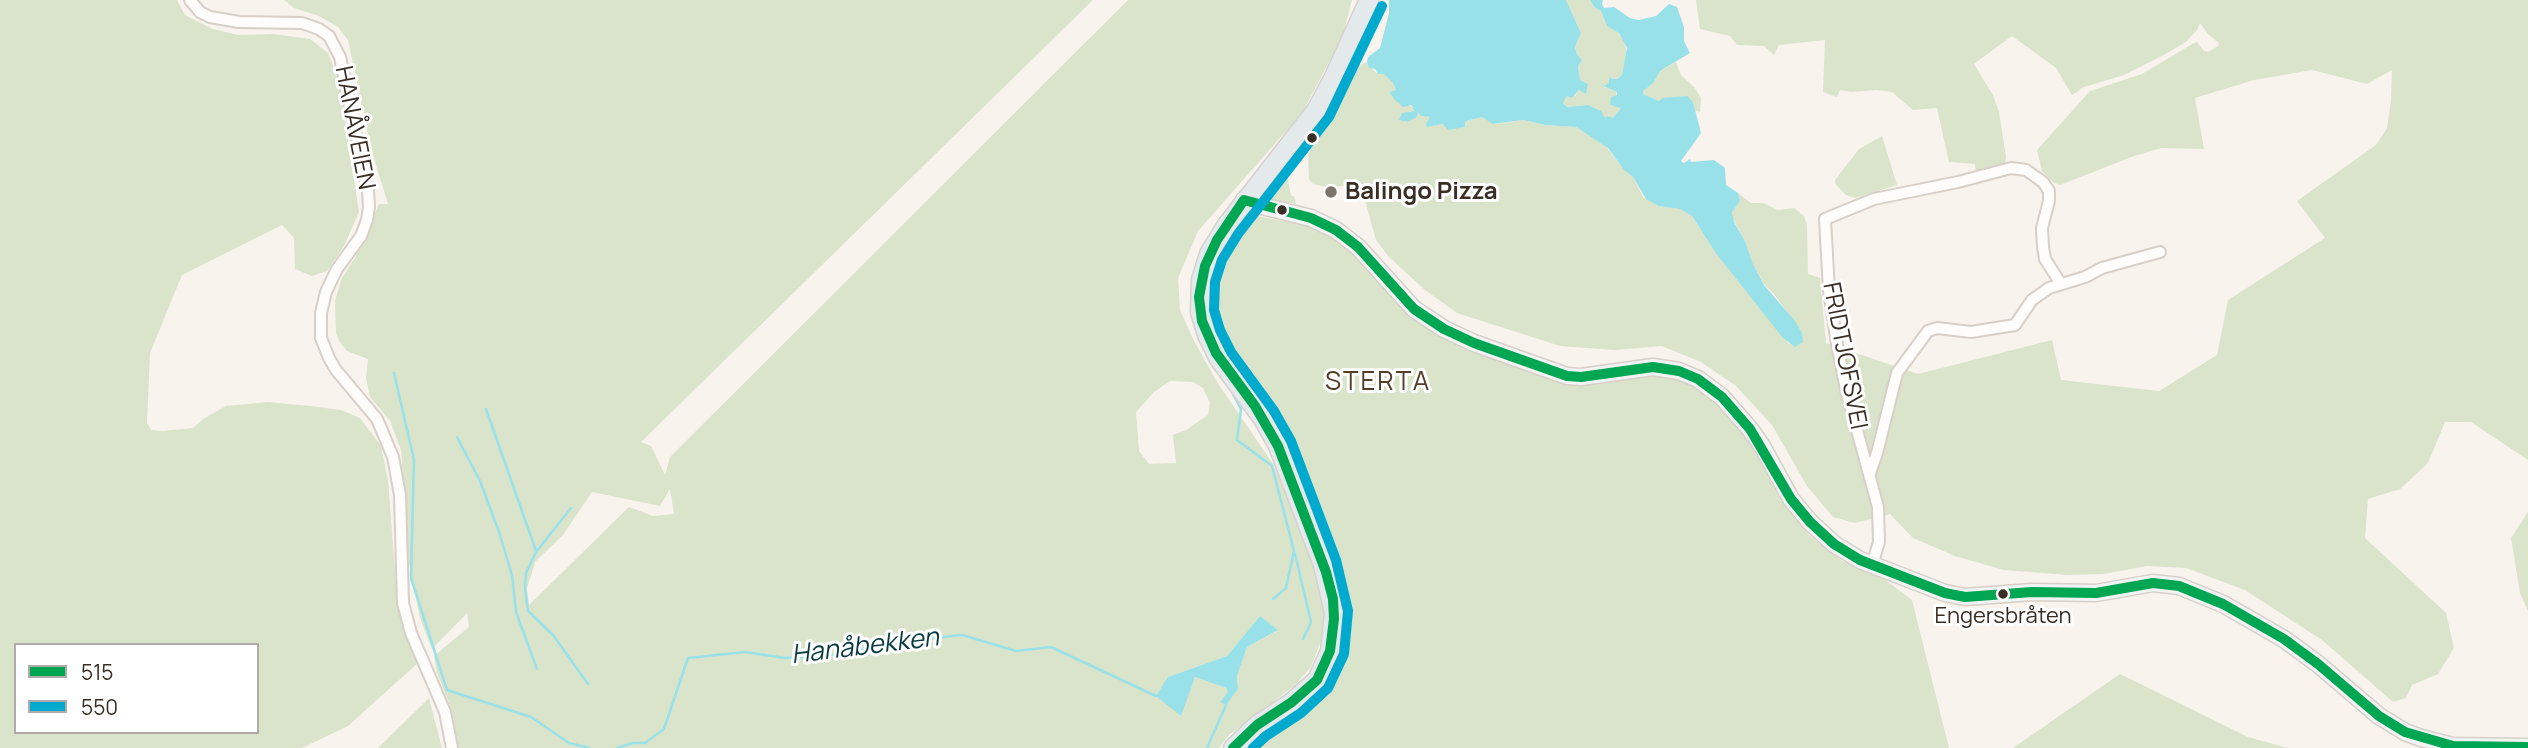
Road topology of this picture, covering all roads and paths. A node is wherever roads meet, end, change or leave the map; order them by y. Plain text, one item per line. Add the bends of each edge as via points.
1 (190, 0) edge
2 (1369, 0) edge
3 (1244, 200) junction
4 (2160, 252) dead end
5 (2061, 284) junction
6 (1870, 473) junction
7 (1872, 565) junction
8 (2528, 747) edge
9 (452, 748) edge
10 (1233, 748) edge

1 - 9 street, HANÅVEIEN via 210,17 302,23 319,29 329,36 341,57 369,206 361,236 326,292 321,338 336,370 377,419 393,457 400,495 402,603 445,712
2 - 3 main road via 1317,109
3 - 7 main road via 1311,219 1344,235 1414,309 1474,343 1567,376 1653,367 1698,379 1722,397 1750,429 1810,522 1843,550
3 - 10 main road via 1208,258 1200,292 1202,321 1216,353 1278,446 1323,565 1335,619 1331,651 1317,680
4 - 5 street
5 - 6 street via 2036,296 2015,325 1971,332 1928,331 1897,373
5 - 6 street, FRIDTJOFSVEI via 2045,259 2041,238 2049,191 2026,170 2011,168 1874,199 1825,219 1837,344 1850,409
6 - 7 street, FRIDTJOFSVEI via 1879,522
7 - 8 main road via 1965,597 2096,593 2153,583 2179,586 2223,604 2284,639 2405,732 2453,746

